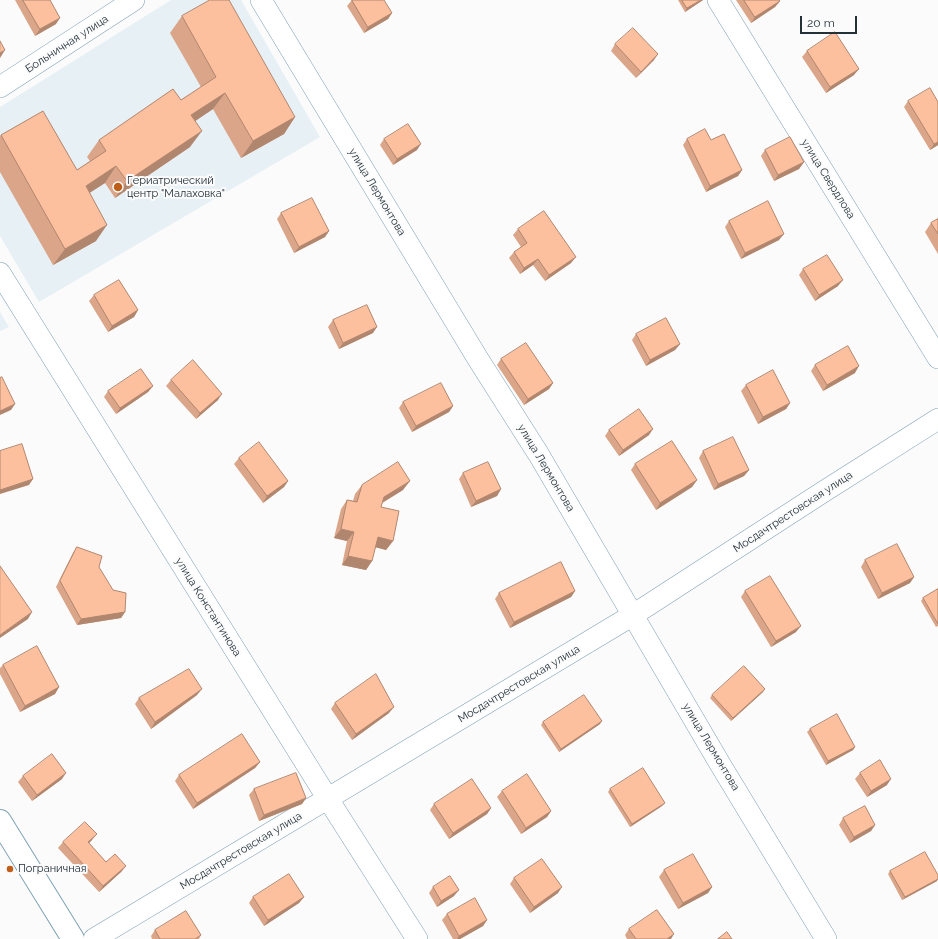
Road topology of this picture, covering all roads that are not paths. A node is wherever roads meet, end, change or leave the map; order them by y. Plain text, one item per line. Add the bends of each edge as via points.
1 (134, 0) edge
2 (261, 0) edge
3 (718, 0) edge
4 (0, 87) edge
5 (0, 273) edge
6 (938, 358) edge
7 (938, 420) edge
8 (633, 615) junction
9 (328, 799) junction
10 (0, 821) edge
11 (73, 939) edge
12 (94, 939) edge
13 (417, 939) edge
14 (826, 939) edge

1 - 4 street, Больничная улица
2 - 8 street, улица Лермонтова via 478,359 539,455
3 - 6 street, улица Свердлова
5 - 9 street, улица Константинова
7 - 8 street, Мосдачтрестовская улица
8 - 9 street, Мосдачтрестовская улица
8 - 14 street, улица Лермонтова
9 - 12 street, Мосдачтрестовская улица
9 - 13 street, улица Константинова
10 - 11 main road

